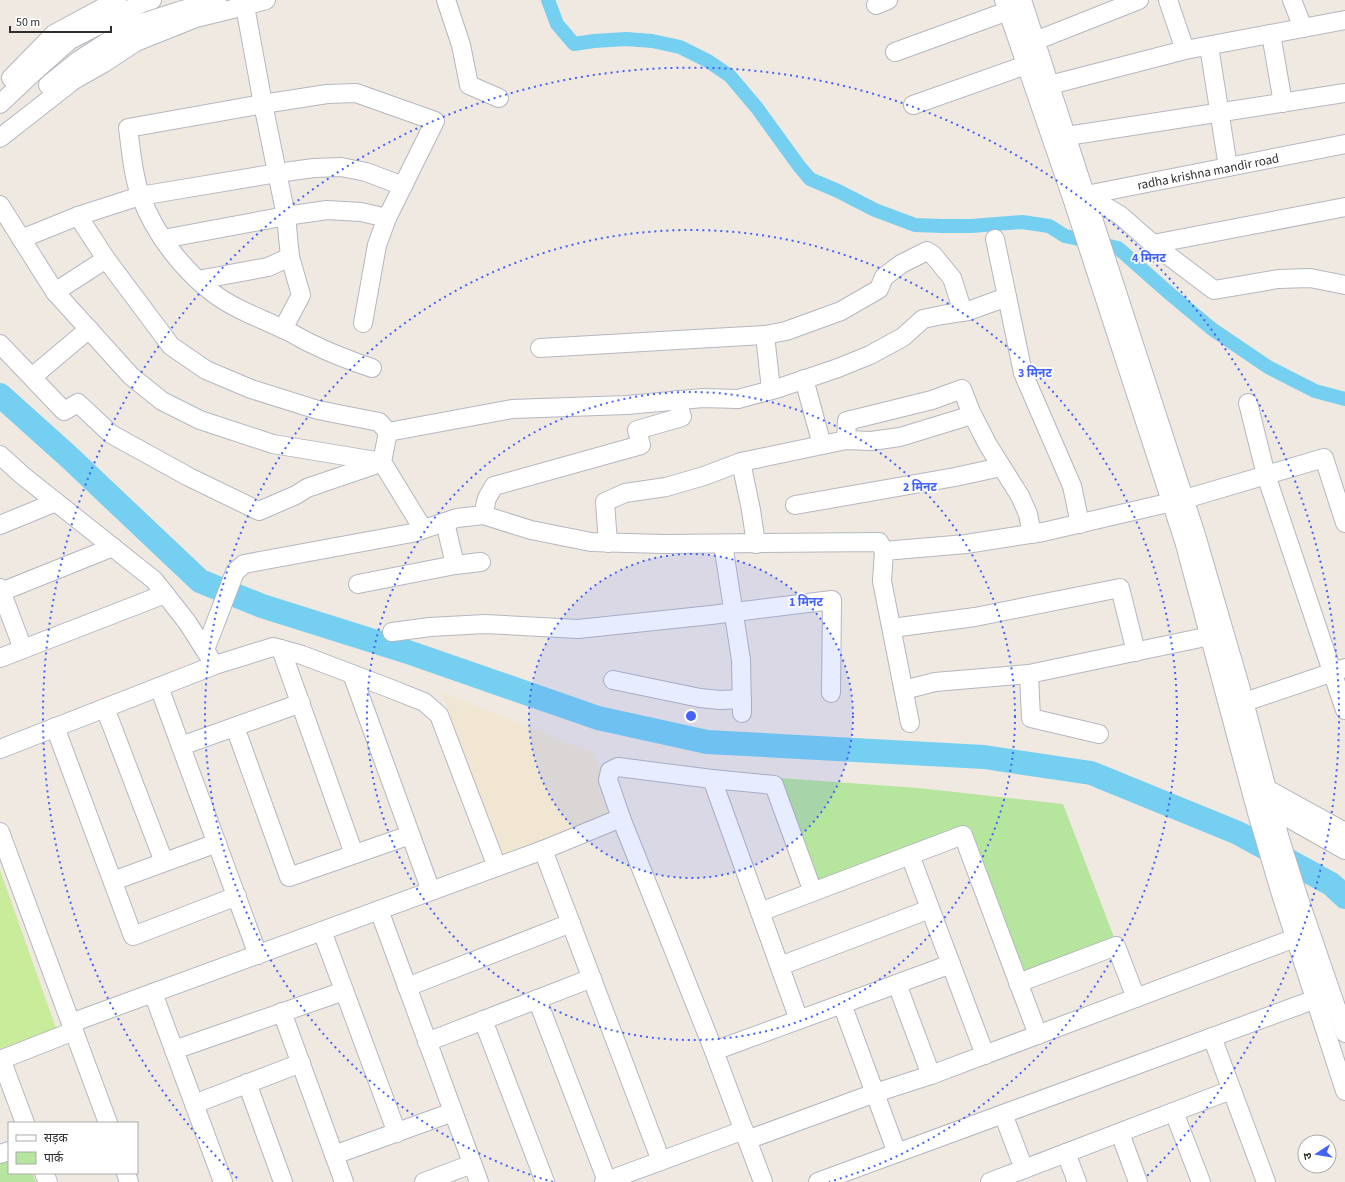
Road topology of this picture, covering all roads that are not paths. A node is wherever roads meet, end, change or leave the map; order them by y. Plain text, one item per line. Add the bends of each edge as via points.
1 (117, 0) edge
2 (152, 0) edge
3 (217, 0) edge
4 (266, 0) edge
5 (446, 0) edge
6 (1022, 0) edge
7 (1139, 0) edge
8 (1168, 0) edge
9 (1292, 0) edge
10 (245, 6) junction
11 (1006, 6) edge
12 (1345, 20) edge
13 (1303, 28) junction
14 (1271, 34) junction
15 (1035, 41) junction
16 (1209, 46) junction
17 (1185, 50) junction
18 (895, 52) dead end
19 (1026, 65) junction
20 (1050, 85) junction
21 (0, 88) edge
22 (1345, 93) edge
23 (499, 98) dead end
24 (1283, 103) junction
25 (0, 104) edge
26 (262, 104) junction
27 (913, 105) dead end
28 (1220, 112) junction
29 (0, 132) edge
30 (1067, 136) junction
31 (0, 138) edge
32 (1345, 144) edge
33 (1228, 167) junction
34 (277, 173) junction
35 (403, 186) junction
36 (140, 196) junction
37 (1077, 200) junction
38 (0, 206) edge
39 (1345, 207) edge
40 (78, 216) junction
41 (286, 216) junction
42 (387, 218) junction
43 (21, 239) junction
44 (163, 239) junction
45 (995, 240) dead end
46 (1153, 244) junction
47 (290, 257) junction
48 (106, 260) junction
49 (198, 280) junction
50 (1345, 285) edge
51 (55, 292) junction
52 (1007, 297) junction
53 (963, 312) junction
54 (363, 323) dead end
55 (89, 329) junction
56 (283, 329) junction
57 (765, 335) junction
58 (0, 344) edge
59 (540, 348) dead end
60 (372, 368) dead end
61 (32, 377) junction
62 (804, 379) junction
63 (771, 390) junction
64 (677, 400) junction
65 (1248, 403) dead end
66 (972, 415) junction
67 (388, 432) junction
68 (846, 440) junction
69 (822, 445) junction
70 (0, 455) edge
71 (382, 462) junction
72 (741, 462) junction
73 (1001, 467) junction
74 (1266, 475) junction
75 (1178, 501) junction
76 (56, 502) junction
77 (795, 505) dead end
78 (483, 515) junction
79 (445, 522) junction
80 (1345, 523) edge
81 (1080, 524) junction
82 (0, 525) edge
83 (423, 530) junction
84 (1032, 534) junction
85 (608, 543) junction
86 (723, 544) junction
87 (756, 544) junction
88 (113, 547) junction
89 (884, 551) junction
90 (481, 562) dead end
91 (455, 565) junction
92 (358, 584) dead end
93 (1, 590) edge
94 (165, 594) junction
95 (734, 612) junction
96 (892, 628) junction
97 (392, 632) dead end
98 (1210, 636) junction
99 (23, 649) junction
100 (282, 649) junction
101 (205, 650) junction
102 (1136, 652) junction
103 (0, 658) edge
104 (215, 665) junction
105 (1339, 670) edge
106 (352, 674) junction
107 (1029, 674) junction
108 (613, 680) dead end
109 (159, 686) junction
110 (904, 690) junction
111 (831, 693) dead end
112 (301, 703) junction
113 (1236, 705) junction
114 (105, 708) junction
115 (1345, 710) edge
116 (910, 723) dead end
117 (55, 727) junction
118 (235, 727) junction
119 (1098, 734) dead end
120 (181, 746) junction
121 (0, 749) edge
122 (712, 779) junction
123 (1260, 793) junction
124 (1273, 810) junction
125 (621, 818) junction
126 (1345, 832) edge
127 (410, 835) junction
128 (2, 842) edge
129 (217, 843) junction
130 (543, 850) junction
131 (1345, 850) edge
132 (354, 854) junction
133 (910, 855) junction
134 (164, 862) junction
135 (497, 867) junction
136 (113, 881) junction
137 (431, 891) junction
138 (813, 892) junction
139 (236, 896) junction
140 (930, 909) junction
141 (379, 910) junction
142 (760, 912) junction
143 (571, 923) junction
144 (322, 931) junction
145 (1295, 938) junction
146 (258, 955) junction
147 (951, 964) junction
148 (780, 966) junction
149 (592, 978) junction
150 (1018, 983) junction
151 (897, 984) junction
152 (407, 987) junction
153 (344, 991) junction
154 (153, 993) junction
155 (1323, 996) junction
156 (1136, 998) junction
157 (537, 1000) junction
158 (842, 1004) junction
159 (282, 1012) junction
160 (483, 1020) junction
161 (799, 1020) junction
162 (72, 1027) junction
163 (1345, 1033) edge
164 (1038, 1035) junction
165 (1212, 1037) junction
166 (427, 1042) junction
167 (174, 1050) junction
168 (714, 1051) junction
169 (984, 1055) junction
170 (1, 1059) edge
171 (301, 1063) junction
172 (932, 1075) junction
173 (247, 1083) junction
174 (1231, 1090) junction
175 (1345, 1091) edge
176 (875, 1093) junction
177 (194, 1104) junction
178 (453, 1112) junction
179 (1174, 1112) junction
180 (1003, 1114) junction
181 (25, 1122) edge
182 (108, 1122) edge
183 (397, 1133) junction
184 (1120, 1133) junction
185 (745, 1135) junction
186 (897, 1153) junction
187 (1066, 1153) junction
188 (334, 1155) junction
189 (661, 1161) junction
190 (472, 1164) junction
191 (1024, 1169) junction
192 (858, 1175) edge
193 (605, 1181) edge
194 (223, 1182) edge
195 (283, 1182) edge
196 (344, 1182) edge
197 (424, 1182) edge
198 (479, 1182) edge
199 (545, 1182) edge
200 (763, 1182) edge
201 (818, 1182) edge
202 (990, 1182) edge
203 (1077, 1182) edge
204 (1138, 1182) edge
205 (1201, 1182) edge
206 (1266, 1182) edge

1 - 21 street via 54,34
2 - 25 street via 70,40
3 - 29 street via 132,26 62,73
4 - 10 street
5 - 23 street via 461,46 469,85
6 - 15 street
7 - 15 street
8 - 17 street
9 - 13 street
10 - 26 street
10 - 31 street via 196,18 136,42 74,80
11 - 18 street
11 - 19 street
12 - 13 street
13 - 14 street
14 - 16 street
14 - 24 street
15 - 20 street
16 - 17 street
16 - 28 street
17 - 20 street
19 - 27 street
19 - 37 street
20 - 30 street
22 - 24 street
24 - 28 street
26 - 34 street
26 - 35 street via 327,94 356,93 435,121
26 - 36 street via 128,128
28 - 30 street
28 - 33 street
30 - 37 street
32 - 33 street, radha krishna mandir road
33 - 37 street, radha krishna mandir road
34 - 35 street via 341,167 366,172
34 - 36 street
34 - 41 street
35 - 42 street
36 - 40 street
36 - 44 street
37 - 46 street via 1120,215
37 - 75 street via 1094,267
37 - 75 street via 1095,223
38 - 43 street
39 - 46 street
40 - 43 street
40 - 48 street
41 - 42 street via 327,210 361,212
41 - 44 street
41 - 47 street
42 - 54 street via 377,245
43 - 51 street
44 - 49 street
45 - 52 street
46 - 50 street via 1214,290 1278,279 1310,278
47 - 49 street via 268,267
47 - 56 street via 301,295
48 - 51 street
48 - 67 street via 171,346 206,370 251,389 318,410 379,422
49 - 56 street via 234,306
51 - 55 street
52 - 53 street
52 - 81 street via 1023,373 1072,486
53 - 57 street via 952,278 927,251 901,264 884,277 879,289 841,311 786,331
53 - 62 street via 923,319 903,337 870,355
55 - 61 street
55 - 71 street via 146,389 162,401 200,420 274,444
56 - 60 street via 347,360
57 - 59 street
57 - 63 street
58 - 61 street
61 - 71 street via 64,412 78,403 112,434 188,477 258,511 307,488
62 - 63 street
62 - 69 street
63 - 64 street via 738,399
64 - 67 street via 627,405 512,409
64 - 78 street via 682,417 637,430 641,445 494,486
65 - 74 street
66 - 68 street via 900,437 871,441
66 - 68 street via 962,389 932,400 847,421
66 - 73 street
67 - 71 street
68 - 69 street
69 - 72 street
70 - 76 street
71 - 83 street
72 - 85 street via 704,476 666,487 625,493 605,502
72 - 87 street
73 - 77 street
73 - 84 street via 1020,496 1028,514
74 - 75 street
74 - 80 street via 1324,458
74 - 105 street
75 - 81 street
75 - 98 street via 1184,541
75 - 113 street via 1196,535
76 - 82 street
76 - 88 street
78 - 79 street
78 - 85 street via 532,530
79 - 83 street
79 - 91 street
81 - 84 street
83 - 101 street via 244,564 235,572
84 - 89 street via 966,544
85 - 86 street
86 - 87 street
86 - 95 street
87 - 89 street via 879,542
88 - 93 street
88 - 94 street via 154,580
89 - 96 street via 882,582
90 - 91 street
91 - 92 street
93 - 99 street
94 - 99 street
94 - 101 street
95 - 97 street via 578,629 485,624
95 - 108 street via 741,660 742,706
95 - 111 street via 832,600
96 - 102 street via 975,617 1120,588
96 - 110 street
98 - 102 street
98 - 113 street
99 - 103 street
100 - 104 street via 273,647
100 - 106 street
100 - 112 street
101 - 104 street
102 - 107 street
104 - 109 street
105 - 113 street
105 - 115 street
106 - 127 street
106 - 135 street via 424,702 439,715
107 - 110 street via 935,682
107 - 119 street via 1031,718
109 - 114 street
109 - 120 street
110 - 116 street
112 - 118 street
112 - 132 street
113 - 123 street
114 - 117 street
114 - 134 street
117 - 121 street
117 - 136 street
118 - 120 street
118 - 132 street via 290,877
120 - 129 street
122 - 125 street via 618,767 610,771 608,780
122 - 138 street via 774,784
122 - 142 street
123 - 124 street
123 - 126 street
123 - 145 street via 1260,824
124 - 131 street
124 - 155 street via 1299,899
125 - 130 street
125 - 168 street
127 - 132 street
127 - 137 street
128 - 162 street
129 - 134 street
129 - 139 street
130 - 135 street
130 - 143 street
133 - 138 street
133 - 140 street
133 - 150 street via 963,835
134 - 136 street
135 - 137 street
136 - 139 street via 133,936
137 - 141 street
138 - 142 street
139 - 146 street
140 - 147 street
140 - 148 street
141 - 144 street
141 - 152 street
142 - 148 street
143 - 149 street
143 - 152 street
144 - 146 street
144 - 153 street
145 - 155 street
145 - 156 street
146 - 154 street
147 - 151 street
147 - 169 street
148 - 161 street
149 - 157 street
149 - 189 street
150 - 156 street via 1116,946
150 - 164 street
151 - 158 street
151 - 172 street
152 - 166 street
153 - 159 street
153 - 183 street
154 - 162 street
154 - 167 street
155 - 163 street
155 - 165 street
155 - 175 street
156 - 164 street
157 - 160 street
157 - 193 street
158 - 161 street
158 - 176 street
159 - 167 street
159 - 171 street
160 - 166 street
160 - 199 street
161 - 168 street
162 - 170 street
162 - 182 street
164 - 169 street
165 - 174 street
165 - 180 street
166 - 178 street
167 - 177 street
168 - 185 street
169 - 172 street
170 - 181 street
171 - 173 street
171 - 188 street
172 - 176 street
173 - 177 street
173 - 195 street
174 - 179 street
174 - 206 street
176 - 185 street
176 - 186 street
177 - 194 street
178 - 183 street
178 - 190 street
179 - 184 street
179 - 205 street
180 - 186 street
180 - 191 street
183 - 188 street
184 - 187 street
184 - 204 street
185 - 189 street
185 - 200 street
186 - 192 street
187 - 191 street
187 - 203 street
188 - 196 street
189 - 193 street
190 - 197 street
190 - 198 street
191 - 202 street
192 - 201 street

